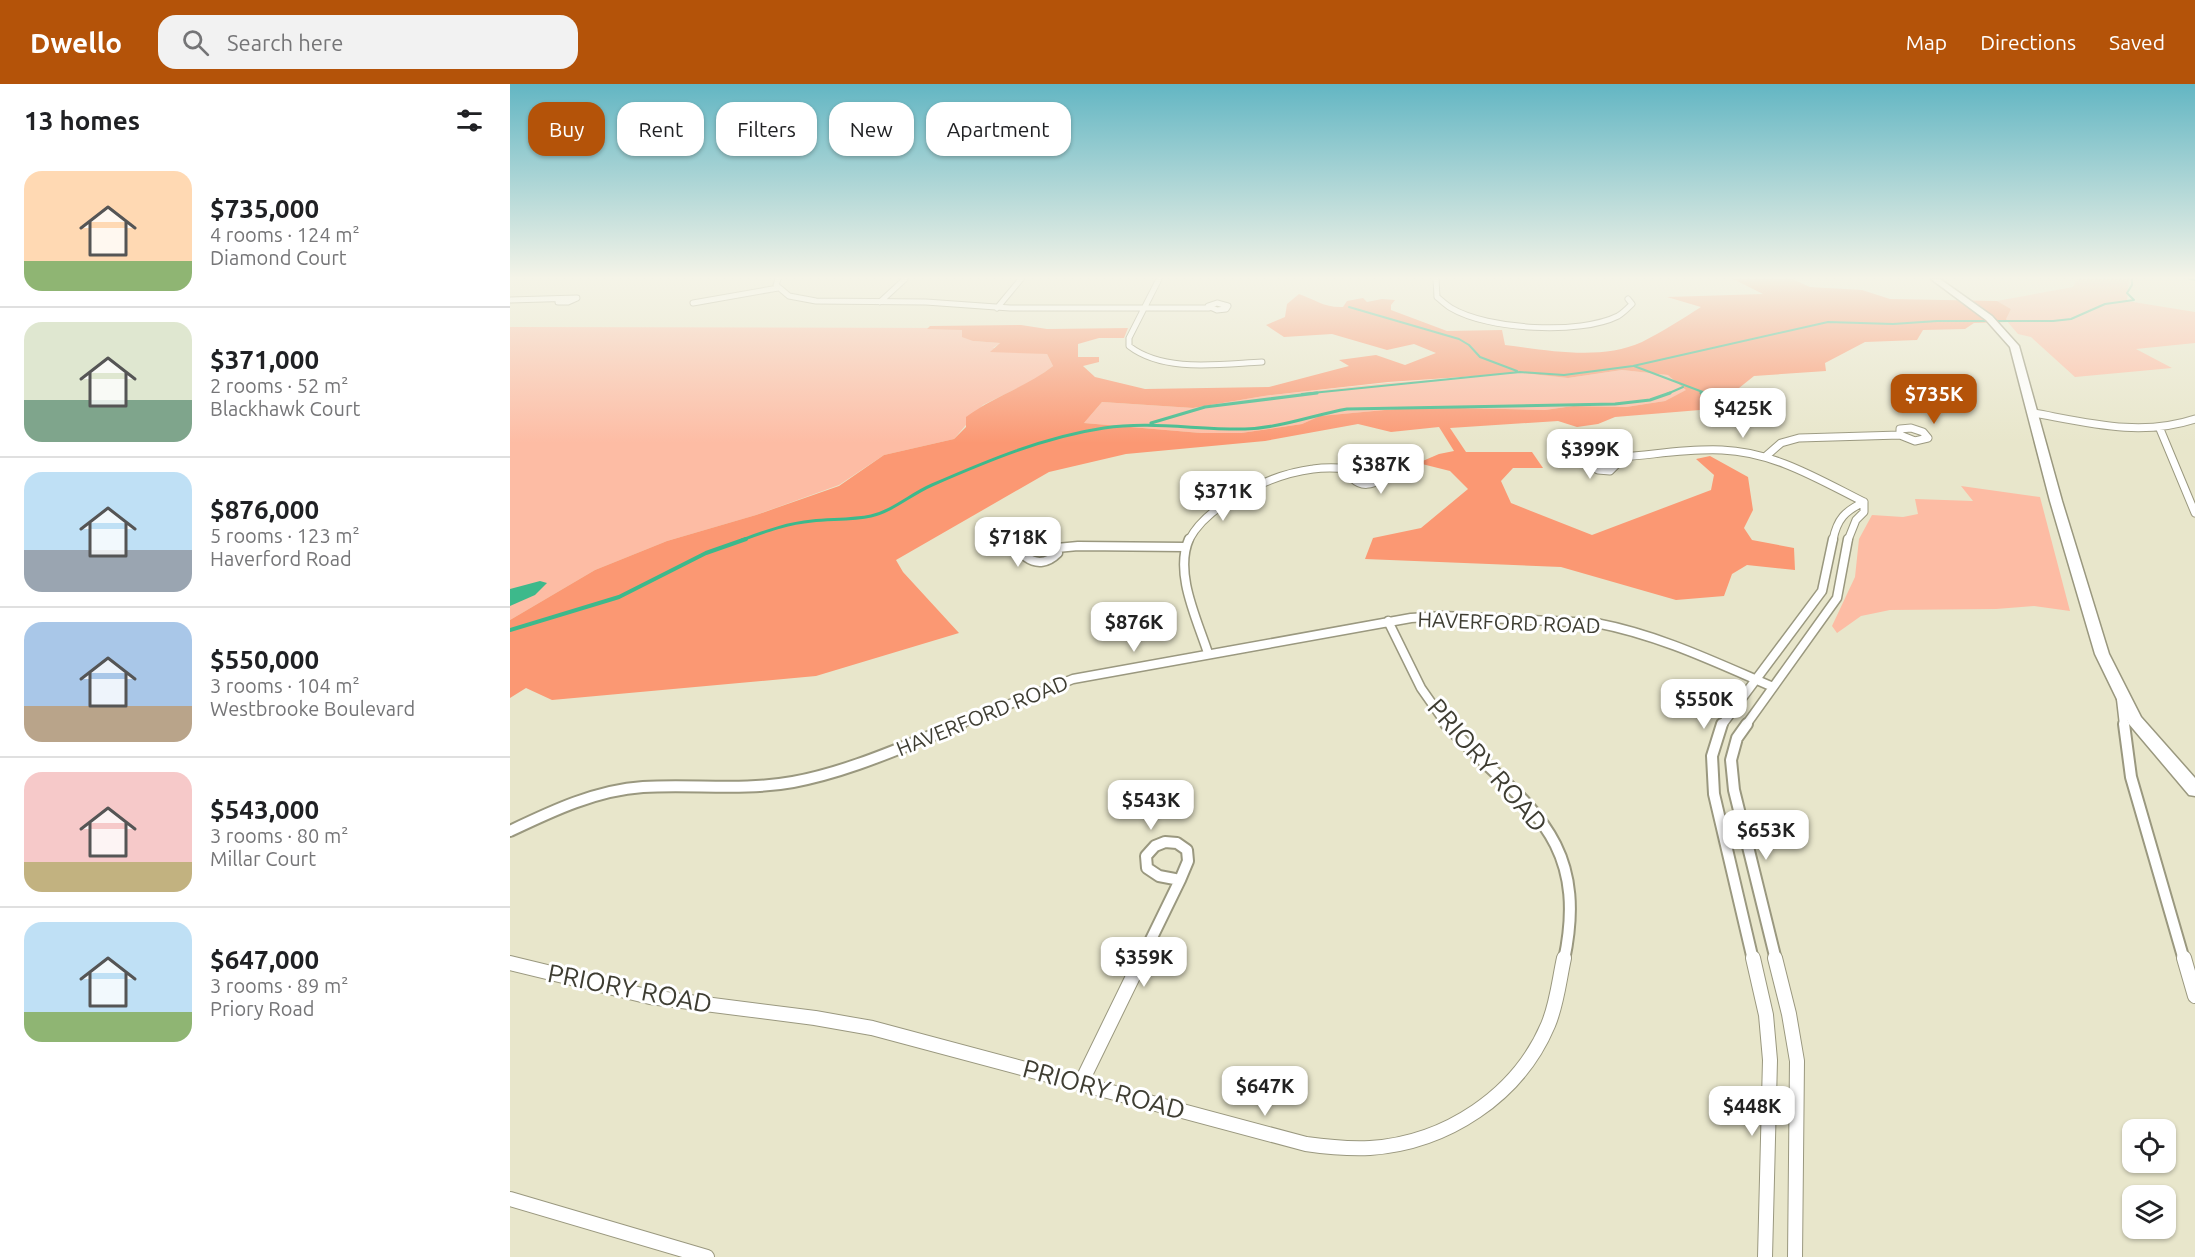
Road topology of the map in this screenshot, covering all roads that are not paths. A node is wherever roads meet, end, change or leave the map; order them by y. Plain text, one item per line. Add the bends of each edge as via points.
1 (1132, 334) edge
2 (2003, 334) edge
3 (1262, 362) dead end
4 (2034, 413) junction
5 (2195, 419) edge
6 (2160, 429) junction
7 (1900, 435) dead end
8 (1765, 457) junction
9 (1610, 460) dead end
10 (1357, 472) dead end
11 (1864, 502) junction
12 (2195, 513) edge
13 (1185, 547) junction
14 (1057, 548) dead end
15 (1388, 621) junction
16 (1208, 653) junction
17 (1755, 680) junction
18 (1773, 687) junction
19 (2120, 694) junction
20 (2195, 790) edge
21 (510, 831) edge
22 (1179, 880) dead end
23 (510, 963) edge
24 (2195, 996) edge
25 (1081, 1083) junction
26 (510, 1199) edge
27 (707, 1257) edge
28 (1765, 1257) edge
29 (1795, 1257) edge

1 - 3 street via 1128,342 1140,355 1173,362
2 - 4 main road via 2014,346
4 - 6 street via 2125,428
4 - 19 main road via 2102,654
5 - 6 street
6 - 12 street
7 - 8 street via 1799,438 1781,443
8 - 9 street via 1721,450
8 - 11 street
10 - 13 street via 1316,469 1269,480 1212,513 1196,528
11 - 17 street via 1842,515 1835,528 1822,591
11 - 18 street via 1864,512 1849,530 1837,598
13 - 14 street
13 - 16 street via 1184,567
15 - 16 street, HAVERFORD ROAD
15 - 17 street, HAVERFORD ROAD via 1443,616 1614,626 1659,639
15 - 25 street, PRIORY ROAD via 1436,712 1535,814 1560,852 1572,898 1572,922 1555,1007 1537,1049 1499,1095 1473,1114 1413,1140 1379,1147 1306,1144
16 - 21 street, HAVERFORD ROAD via 1096,673 1054,685 868,761 817,777 765,785 617,790 568,804
17 - 18 street, HAVERFORD ROAD
17 - 28 street via 1724,720 1714,741 1710,763 1766,1015 1770,1060
18 - 29 street via 1737,738 1731,760 1734,790 1797,1061
19 - 20 main road via 2147,736
19 - 24 street via 2131,777
22 - 25 street
23 - 25 street, PRIORY ROAD via 650,997 872,1028
26 - 27 street

